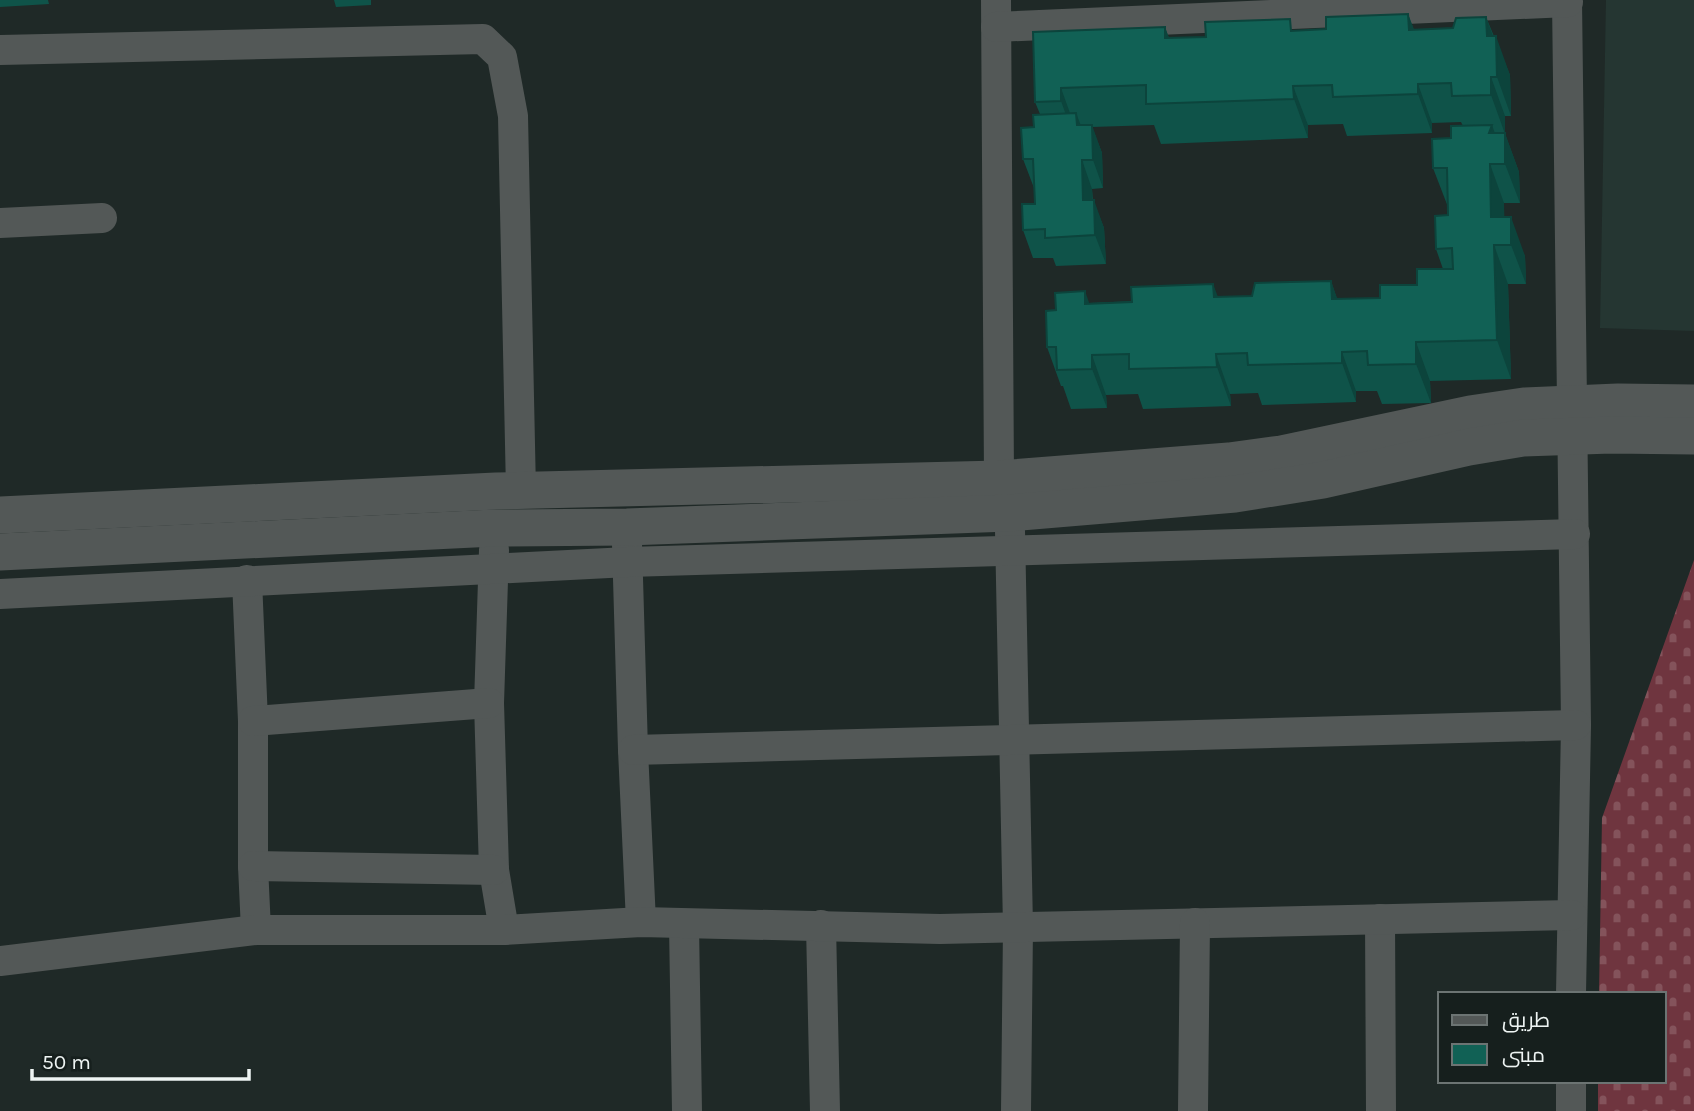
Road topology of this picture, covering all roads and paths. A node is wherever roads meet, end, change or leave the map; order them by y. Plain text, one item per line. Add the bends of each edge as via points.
1 (1567, 1) edge
2 (996, 13) edge
3 (0, 50) edge
4 (102, 218) dead end
5 (0, 223) edge
6 (1694, 403) edge
7 (1573, 420) junction
8 (1694, 436) edge
9 (509, 491) junction
10 (1004, 496) junction
11 (0, 515) edge
12 (494, 528) junction
13 (1575, 534) junction
14 (627, 544) junction
15 (1010, 551) junction
16 (0, 552) edge
17 (494, 568) junction
18 (247, 580) junction
19 (0, 594) edge
20 (489, 703) junction
21 (253, 721) junction
22 (1576, 725) junction
23 (1015, 740) junction
24 (633, 750) junction
25 (253, 866) junction
26 (494, 870) junction
27 (1572, 915) junction
28 (1380, 919) junction
29 (641, 922) junction
30 (1195, 923) junction
31 (684, 924) junction
32 (821, 925) junction
33 (1018, 927) junction
34 (256, 930) junction
35 (504, 930) junction
36 (0, 961) edge
37 (1572, 992) edge
38 (1571, 1083) edge
39 (687, 1111) edge
40 (825, 1111) edge
41 (1016, 1111) edge
42 (1194, 1111) edge
43 (1381, 1111) edge
44 (1571, 1111) edge

1 - 2 street
1 - 7 street
2 - 10 street
3 - 9 street via 483,39 502,57 513,116
4 - 5 street
6 - 7 street
7 - 8 street
7 - 10 street via 1523,438 1235,495
7 - 13 street
9 - 10 street
9 - 11 street
9 - 12 street
10 - 14 street
10 - 15 street
12 - 14 street
12 - 16 street
12 - 17 street
13 - 15 street
13 - 22 street
14 - 15 street
14 - 17 street
14 - 24 street
15 - 23 street
17 - 18 street
17 - 20 street
18 - 19 street
18 - 21 street
20 - 21 street
20 - 26 street
21 - 25 street
22 - 23 street
22 - 27 street
23 - 24 street
23 - 33 street
24 - 29 street
25 - 26 street
25 - 34 street
26 - 35 street
27 - 28 street
27 - 37 street
28 - 30 street
28 - 43 street
29 - 31 street
29 - 35 street
30 - 33 street
30 - 42 street
31 - 32 street
31 - 39 street
32 - 33 street
32 - 40 street
33 - 41 street
34 - 35 street
34 - 36 street
38 - 44 street

